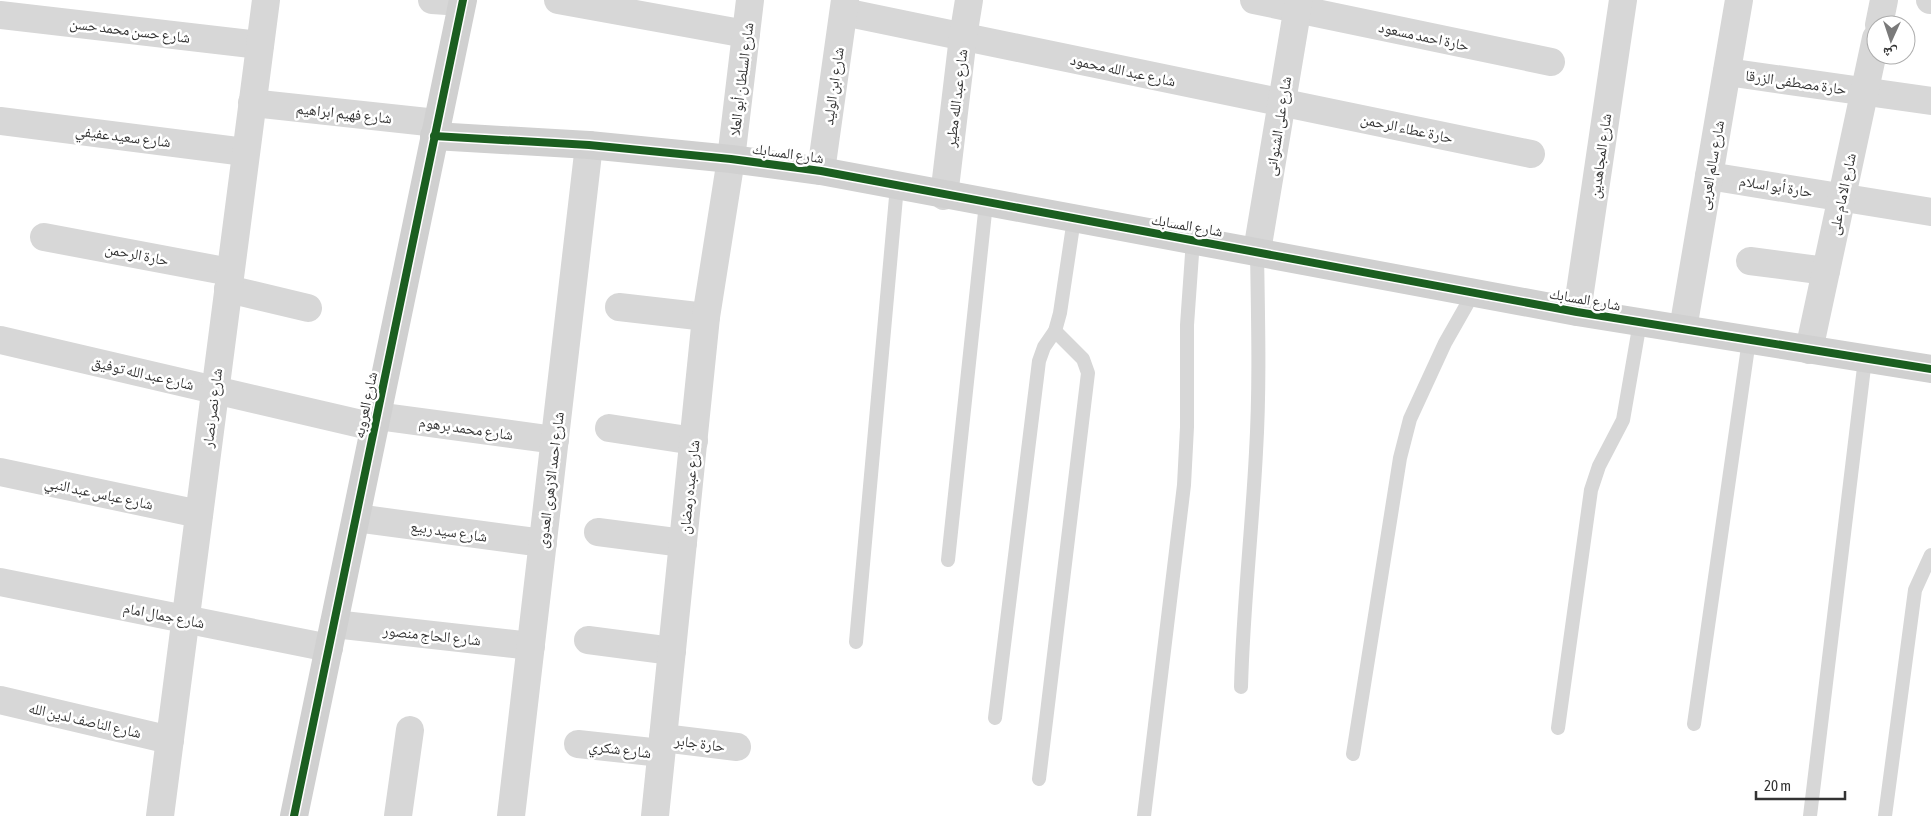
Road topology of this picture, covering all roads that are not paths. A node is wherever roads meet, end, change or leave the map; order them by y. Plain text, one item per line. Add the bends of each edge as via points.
1 (266, 0) edge
2 (432, 0) edge
3 (558, 0) edge
4 (750, 0) edge
5 (969, 0) edge
6 (1254, 0) edge
7 (1623, 0) edge
8 (1739, 0) edge
9 (1884, 0) edge
10 (462, 1) edge
11 (1298, 5) edge
12 (844, 6) edge
13 (0, 15) edge
14 (1881, 15) edge
15 (746, 34) junction
16 (963, 37) junction
17 (260, 45) junction
18 (1551, 62) dead end
19 (1870, 65) edge
20 (1727, 72) junction
21 (1864, 93) junction
22 (1931, 101) edge
23 (1282, 102) junction
24 (252, 103) junction
25 (0, 121) edge
26 (435, 130) junction
27 (589, 144) junction
28 (246, 152) junction
29 (1531, 154) dead end
30 (732, 159) junction
31 (821, 171) junction
32 (1709, 176) junction
33 (897, 186) junction
34 (944, 196) junction
35 (1842, 196) junction
36 (986, 203) junction
37 (1931, 212) edge
38 (1074, 219) junction
39 (44, 237) dead end
40 (1193, 240) junction
41 (1257, 251) junction
42 (1750, 262) dead end
43 (1826, 271) junction
44 (229, 280) junction
45 (1474, 292) junction
46 (619, 307) dead end
47 (308, 308) dead end
48 (1577, 312) junction
49 (706, 317) junction
50 (1640, 322) junction
51 (1683, 329) junction
52 (1055, 331) junction
53 (0, 340) edge
54 (1750, 340) junction
55 (1809, 350) junction
56 (1865, 359) junction
57 (1931, 369) edge
58 (215, 390) junction
59 (376, 422) junction
60 (609, 428) dead end
61 (555, 440) junction
62 (694, 440) junction
63 (0, 472) edge
64 (199, 514) junction
65 (356, 518) junction
66 (598, 532) dead end
67 (543, 543) junction
68 (683, 543) junction
69 (1931, 555) edge
70 (948, 560) dead end
71 (0, 582) edge
72 (185, 619) junction
73 (331, 636) junction
74 (588, 640) dead end
75 (856, 642) dead end
76 (531, 646) junction
77 (672, 651) junction
78 (1241, 687) dead end
79 (0, 700) edge
80 (995, 718) dead end
81 (1694, 724) dead end
82 (1558, 728) dead end
83 (410, 730) dead end
84 (170, 740) junction
85 (578, 744) dead end
86 (662, 746) junction
87 (738, 747) dead end
88 (1353, 754) dead end
89 (1039, 779) dead end
90 (160, 816) edge
91 (294, 816) edge
92 (398, 816) edge
93 (511, 816) edge
94 (655, 816) edge
95 (1144, 816) edge
96 (1810, 816) edge
97 (1885, 816) edge

1 - 17 street, شارع نصر نصار
2 - 10 street
3 - 15 street
4 - 15 street, شارع السلطان أبو العلا
5 - 16 street, شارع عبد الله مطير
6 - 11 street, حارة احمد مسعود
7 - 48 street, شارع المجاهدين
8 - 20 street, شارع سالم العربى
9 - 14 street
10 - 26 street, شارع العروبه
11 - 18 street, حارة احمد مسعود
11 - 23 street, شارع على الشنوانى
12 - 16 street, شارع عبد الله محمود
12 - 31 street, شارع ابن الوليد
13 - 17 street, شارع حسن محمد حسن
15 - 30 street, شارع السلطان أبو العلا
16 - 23 street, شارع عبد الله محمود
16 - 34 street, شارع عبد الله مطير
17 - 24 street, شارع نصر نصار
19 - 21 street, شارع الامام على
20 - 21 street, حارة مصطفى الزرقا
20 - 32 street, شارع سالم العربى
21 - 22 street, حارة مصطفى الزرقا
21 - 35 street, شارع الامام على
23 - 29 street, حارة عطاء الرحمن
23 - 41 street, شارع على الشنوانى
24 - 26 street, شارع فهيم ابراهيم
24 - 28 street, شارع نصر نصار
25 - 28 street, شارع سعيد عفيفي
26 - 27 street, شارع المسابك
26 - 59 street, شارع العروبه
27 - 30 street, شارع المسابك
27 - 61 street, شارع احمد الازهرى العدوى
28 - 44 street, شارع نصر نصار
30 - 31 street, شارع المسابك
30 - 49 street, شارع عبده رمضان
31 - 33 street, شارع المسابك
32 - 35 street, حارة أبو اسلام
32 - 51 street, شارع سالم العربى
33 - 34 street, شارع المسابك
33 - 75 lane
34 - 36 street, شارع المسابك
35 - 37 street, حارة أبو اسلام
35 - 43 street, شارع الامام على
36 - 38 street, شارع المسابك
36 - 70 lane
38 - 40 street, شارع المسابك
38 - 52 lane
39 - 44 street, حارة الرحمن
40 - 41 street, شارع المسابك
40 - 95 lane via 1187,325 1188,427 1184,485
41 - 45 street, شارع المسابك
41 - 78 lane via 1259,370 1256,453 1243,610
42 - 43 street
43 - 55 street, شارع الامام على
44 - 47 street, حارة الرحمن
44 - 58 street, شارع نصر نصار
45 - 48 street, شارع المسابك
45 - 88 lane via 1445,343 1410,419 1400,458
46 - 49 street
48 - 50 street, شارع المسابك
49 - 62 street, شارع عبده رمضان
50 - 51 street, شارع المسابك
50 - 82 lane via 1623,420 1599,466 1591,490
51 - 54 street, شارع المسابك
52 - 80 lane via 1038,361
52 - 89 lane via 1083,360 1088,372
53 - 58 street, شارع عبد الله توفيق
54 - 55 street, شارع المسابك
54 - 81 lane
55 - 56 street, شارع المسابك
56 - 57 street, شارع المسابك
56 - 96 lane
58 - 59 street, شارع عبد الله توفيق
58 - 64 street, شارع نصر نصار
59 - 61 street, شارع محمد برهوم
59 - 65 street, شارع العروبه
60 - 62 street
61 - 67 street, شارع احمد الازهرى العدوى
62 - 68 street, شارع عبده رمضان
63 - 64 street, شارع عباس عبد النبي
64 - 72 street, شارع نصر نصار
65 - 67 street, شارع سيد ربيع
65 - 73 street, شارع العروبه
66 - 68 street
67 - 76 street, شارع احمد الازهرى العدوى
68 - 77 street, شارع عبده رمضان
69 - 97 lane via 1915,590
71 - 72 street, شارع جمال امام
72 - 73 street, شارع جمال امام
72 - 84 street, شارع نصر نصار
73 - 76 street, شارع الحاج منصور
73 - 91 street, شارع العروبه
74 - 77 street
76 - 93 street, شارع احمد الازهرى العدوى
77 - 86 street, شارع عبده رمضان
79 - 84 street, شارع الناصف لدين الله
83 - 92 street
84 - 90 street, شارع نصر نصار
85 - 86 street, شارع شكري
86 - 87 street, حارة جابر
86 - 94 street, شارع عبده رمضان

